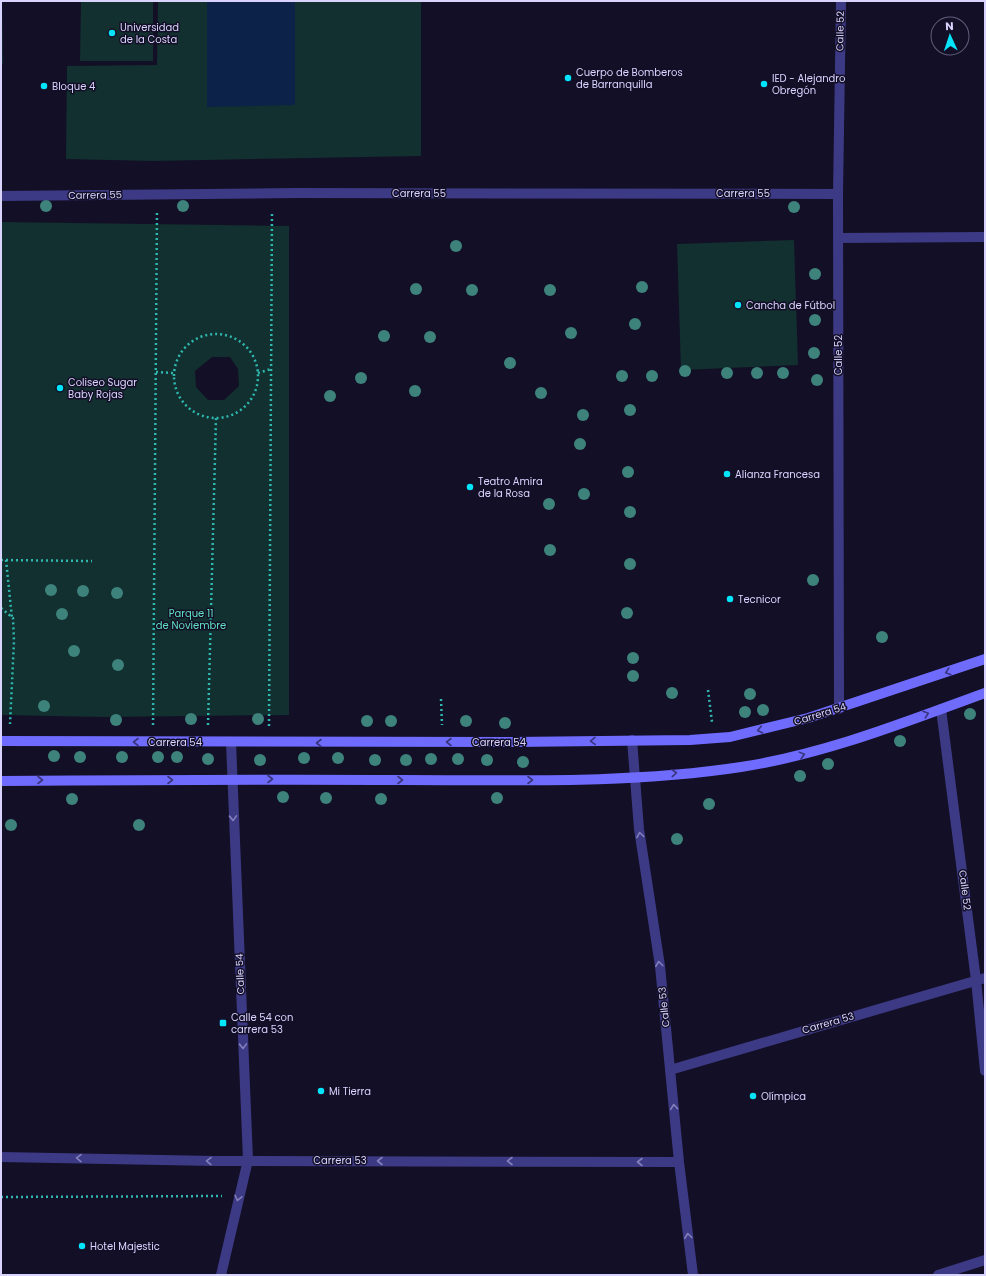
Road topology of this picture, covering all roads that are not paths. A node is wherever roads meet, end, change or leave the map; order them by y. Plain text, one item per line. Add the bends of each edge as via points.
1 (841, 1) edge
2 (838, 194) junction
3 (1, 196) edge
4 (985, 237) edge
5 (838, 238) junction
6 (985, 659) edge
7 (985, 693) edge
8 (838, 709) junction
9 (941, 709) junction
10 (632, 740) junction
11 (1, 741) edge
12 (230, 742) junction
13 (635, 776) junction
14 (231, 779) junction
15 (1, 780) edge
16 (980, 979) edge
17 (670, 1070) junction
18 (985, 1071) edge
19 (1, 1157) edge
20 (248, 1160) junction
21 (679, 1162) junction
22 (985, 1260) edge
23 (221, 1275) edge
24 (693, 1275) edge
25 (938, 1275) edge

1 - 2 street, Calle 52
2 - 3 street, Carrera 55 via 272,193
2 - 5 street, Calle 52
4 - 5 street
5 - 8 street, Calle 52
6 -> 8 main road, Carrera 54
7 - 9 main road
8 -> 10 main road, Carrera 54 via 730,737
13 -> 9 main road via 740,767 795,757 846,743
9 - 16 street, Calle 52
10 -> 12 main road, Carrera 54
10 - 13 street, Calle 53
12 -> 11 main road, Carrera 54
12 - 14 street, Calle 54
14 -> 13 main road via 563,781
17 -> 13 street, Calle 53 via 660,966 639,829
15 -> 14 main road
14 -> 20 street, Calle 54
16 - 17 street, Carrera 53
16 - 18 street, Calle 52
21 -> 17 street, Calle 53
20 -> 19 street, Carrera 53
21 -> 20 street, Carrera 53
20 -> 23 street, Calle 54
24 -> 21 street, Calle 53
22 - 25 street

